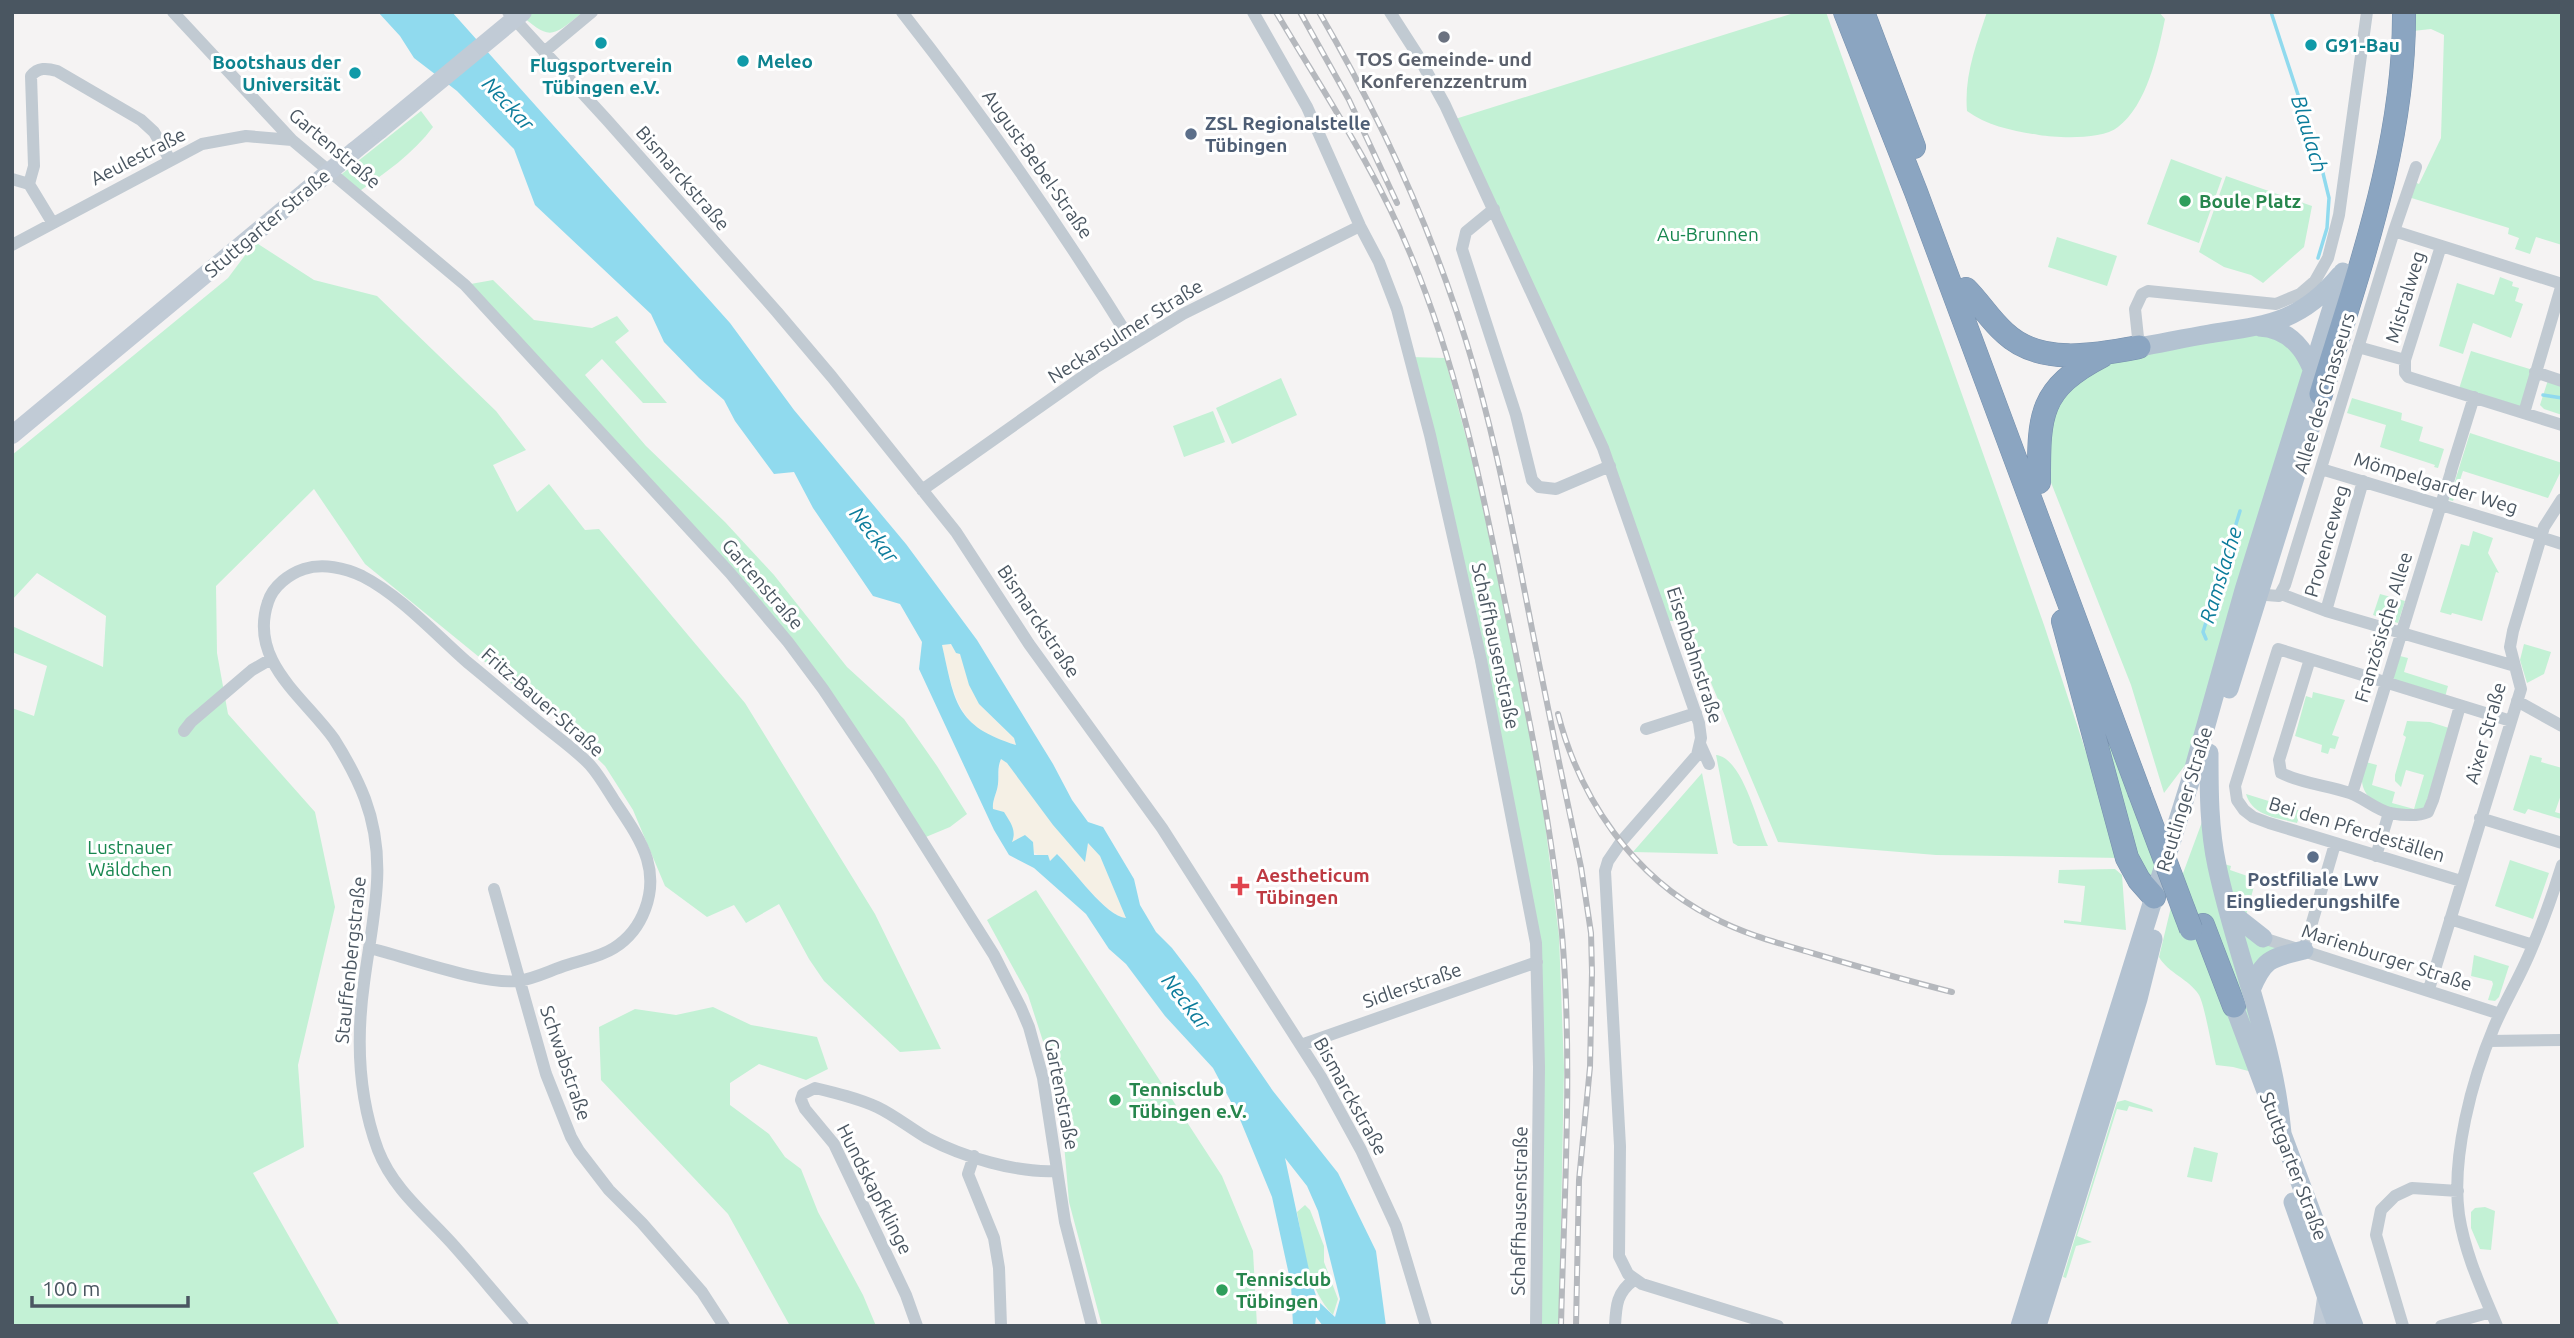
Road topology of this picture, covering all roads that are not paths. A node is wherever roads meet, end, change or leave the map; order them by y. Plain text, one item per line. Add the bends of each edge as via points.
1 (173, 12) edge
2 (508, 12) edge
3 (523, 12) edge
4 (592, 12) edge
5 (902, 12) edge
6 (1253, 12) edge
7 (1390, 12) edge
8 (1845, 12) edge
9 (1863, 12) edge
10 (2367, 12) edge
11 (2388, 12) edge
12 (2404, 12) edge
13 (544, 52) junction
14 (292, 140) junction
15 (170, 160) junction
16 (2416, 167) dead end
17 (12, 178) edge
18 (29, 184) junction
19 (1493, 209) junction
20 (52, 222) junction
21 (1360, 226) junction
22 (2394, 231) junction
23 (12, 245) edge
24 (2441, 246) junction
25 (2343, 272) junction
26 (2562, 284) edge
27 (1966, 289) junction
28 (2259, 327) junction
29 (1133, 344) junction
30 (2139, 346) junction
31 (2358, 347) junction
32 (2109, 352) junction
33 (2405, 360) junction
34 (2313, 369) junction
35 (2535, 372) junction
36 (2562, 381) edge
37 (2321, 394) junction
38 (2474, 397) junction
39 (2524, 413) junction
40 (2562, 425) edge
41 (12, 435) edge
42 (1610, 466) junction
43 (2321, 469) junction
44 (2363, 481) junction
45 (2039, 482) junction
46 (922, 490) junction
47 (2562, 499) edge
48 (2441, 505) junction
49 (2541, 536) junction
50 (2562, 544) edge
51 (2051, 554) junction
52 (2251, 593) junction
53 (2281, 594) junction
54 (2326, 611) junction
55 (2402, 633) junction
56 (271, 659) junction
57 (2310, 659) junction
58 (2515, 666) junction
59 (2386, 683) junction
60 (2517, 701) junction
61 (2460, 706) junction
62 (1696, 713) junction
63 (2511, 721) junction
64 (2562, 726) edge
65 (1646, 729) dead end
66 (184, 732) dead end
67 (1700, 744) junction
68 (2209, 753) junction
69 (1709, 764) dead end
70 (2146, 789) junction
71 (2352, 794) junction
72 (2389, 813) junction
73 (2480, 818) junction
74 (2562, 843) edge
75 (2335, 844) junction
76 (2376, 856) junction
77 (2562, 865) edge
78 (2461, 881) junction
79 (494, 889) dead end
80 (2154, 897) junction
81 (2229, 912) junction
82 (2450, 919) junction
83 (2263, 938) joint
84 (2533, 945) junction
85 (369, 948) junction
86 (2304, 950) junction
87 (1537, 962) junction
88 (519, 981) junction
89 (2429, 989) junction
90 (2251, 990) junction
91 (2228, 1009) junction
92 (2500, 1014) junction
93 (2562, 1040) edge
94 (2488, 1041) junction
95 (1301, 1045) junction
96 (2282, 1133) junction
97 (974, 1156) junction
98 (1056, 1171) junction
99 (2458, 1191) junction
100 (1634, 1280) junction
101 (2325, 1294) junction
102 (2491, 1312) junction
103 (1754, 1322) edge
104 (2448, 1325) edge
105 (523, 1326) edge
106 (724, 1326) edge
107 (917, 1326) edge
108 (1001, 1326) edge
109 (1093, 1326) edge
110 (1426, 1326) edge
111 (1536, 1326) edge
112 (1615, 1326) edge
113 (1778, 1326) edge
114 (2020, 1326) edge
115 (2037, 1326) edge
116 (2322, 1326) edge
117 (2336, 1326) edge
118 (2354, 1326) edge
119 (2403, 1326) edge
120 (2497, 1326) edge

1 - 14 street, Gartenstraße
2 - 13 street, Bismarckstraße
3 - 41 main road, Stuttgarter Straße, bridge
4 - 13 street
5 - 29 street, August-Bebel-Straße via 1036,193
6 - 21 street, Schaffhausenstraße via 1307,107
7 - 19 street, Eisenbahnstraße via 1438,91
8 - 51 highway
9 - 27 highway
10 - 30 street via 2339,215 2328,258 2315,281 2300,294 2276,304 2148,291 2135,310
11 - 25 highway via 2381,113
12 - 37 highway via 2400,90 2387,166
13 - 46 street, Bismarckstraße via 785,321
14 - 15 street, Aeulestraße via 236,137 205,143
14 - 98 street, Gartenstraße via 465,285 730,573 807,666 1010,983 1029,1027 1043,1078
15 - 18 street via 141,120 57,71 39,69 30,76 34,158
15 - 20 street, Aeulestraße
16 - 22 street, Allee des Chasseurs
17 - 18 street
18 - 20 street
19 - 42 street, Eisenbahnstraße
19 - 42 street via 1466,232 1462,249 1516,415 1532,480 1539,487 1556,489
20 - 23 street, Aeulestraße
21 - 29 street, Neckarsulmer Straße via 1183,314
21 - 87 street, Schaffhausenstraße via 1397,309 1430,435 1506,782
22 - 24 street
22 - 31 street, Allee des Chasseurs
24 - 26 street
24 - 33 street, Mistralweg
25 - 28 main road via 2309,305
25 - 34 main road, Reutlinger Straße
26 - 35 street
27 - 32 highway via 2007,336 2028,349 2060,355
27 - 45 highway
28 - 30 main road
28 - 34 main road via 2290,337
29 - 46 street, Neckarsulmer Straße
30 - 32 highway
31 - 33 street
31 - 43 street, Allee des Chasseurs
32 - 45 highway via 2071,375 2047,403 2040,424
33 - 38 street via 2409,377
34 - 37 main road
34 - 52 main road, Reutlinger Straße
35 - 36 street
35 - 39 street
37 - 52 main road, Reutlinger Straße
38 - 39 street
38 - 48 street, Französische Allee
39 - 40 street
42 - 62 street, Eisenbahnstraße
43 - 44 street, Mömpelgarder Weg
43 - 53 street, Allee des Chasseurs
44 - 48 street, Mömpelgarder Weg
44 - 54 street, Provenceweg
45 - 70 highway
46 - 95 street, Bismarckstraße via 956,532 1029,644 1161,828
47 - 49 street, Aixer Straße
48 - 49 street, Mömpelgarder Weg
48 - 55 street, Französische Allee
49 - 50 street
49 - 58 street, Aixer Straße via 2512,636
51 - 70 highway
51 - 80 highway via 2048,573 2122,840 2135,874
52 - 53 street
52 - 68 main road, Reutlinger Straße
52 - 80 main road, Reutlinger Straße
53 - 54 street, Provenceweg
54 - 55 street, Provenceweg
55 - 58 street, Provenceweg
55 - 59 street, Französische Allee
56 - 66 street via 252,670
56 - 85 street, Stauffenbergstraße via 288,687 335,741 366,800 378,873
56 - 88 street, Fritz-Bauer-Straße via 264,621 277,587 309,568 347,570 404,607 591,766 648,861 651,885 645,912 633,932 616,947
57 - 59 street
57 - 71 street, Bei den Pferdeställen via 2279,766 2281,773
57 - 75 street, Bei den Pferdeställen via 2277,649 2235,793 2244,810 2259,820
58 - 60 street, Aixer Straße via 2521,684
59 - 61 street
59 - 71 street, Französische Allee
60 - 63 street, Aixer Straße
60 - 64 street
61 - 63 street
61 - 72 street via 2428,811 2418,816
62 - 65 street
62 - 67 street, Eisenbahnstraße
63 - 73 street, Aixer Straße
67 - 69 street
67 - 100 street, Eisenbahnstraße via 1690,764 1617,848 1605,871 1620,1146 1619,1255
68 - 81 main road via 2212,836
68 - 115 main road, Reutlinger Straße
70 - 91 highway, bridge
71 - 72 street
72 - 76 street
73 - 74 street
73 - 78 street, Aixer Straße
75 - 76 street, Bei den Pferdeställen
75 - 86 street
76 - 78 street, Bei den Pferdeställen
77 - 84 street
78 - 82 street, Aixer Straße
79 - 88 street, Schwabstraße
80 - 114 main road, Reutlinger Straße
81 - 83 main road
81 - 90 main road
82 - 84 street
82 - 89 street, Aixer Straße
83 - 86 street, Marienburger Straße
84 - 92 street
85 - 88 street, Fritz-Bauer-Straße via 472,975
85 - 105 street, Stauffenbergstraße via 360,1064 367,1118 380,1155 399,1189
86 - 89 street, Marienburger Straße
86 - 90 main road via 2265,963
87 - 95 street, Sidlerstraße
87 - 111 street, Schaffhausenstraße
88 - 106 street, Schwabstraße via 555,1100 579,1151 702,1292
89 - 92 street, Marienburger Straße
90 - 96 main road via 2275,1078
91 - 96 main road, Stuttgarter Straße
91 - 101 main road, Stuttgarter Straße
92 - 94 street
93 - 94 street
94 - 99 street via 2466,1124
95 - 110 street, Bismarckstraße via 1361,1150 1396,1226
96 - 118 main road, Stuttgarter Straße
97 - 98 street, Hundskapfklinge via 1024,1170
97 - 107 street, Hundskapfklinge via 937,1143 864,1101 815,1088 803,1094 804,1109 834,1144 901,1282
97 - 108 street via 968,1174 994,1238
98 - 109 street, Gartenstraße
99 - 102 street via 2467,1248
99 - 119 street via 2412,1188 2381,1210 2376,1235
100 - 103 street
100 - 112 street via 1623,1288 1616,1303
101 - 116 main road
101 - 117 main road, Stuttgarter Straße
102 - 104 street
102 - 120 street
103 - 113 street

